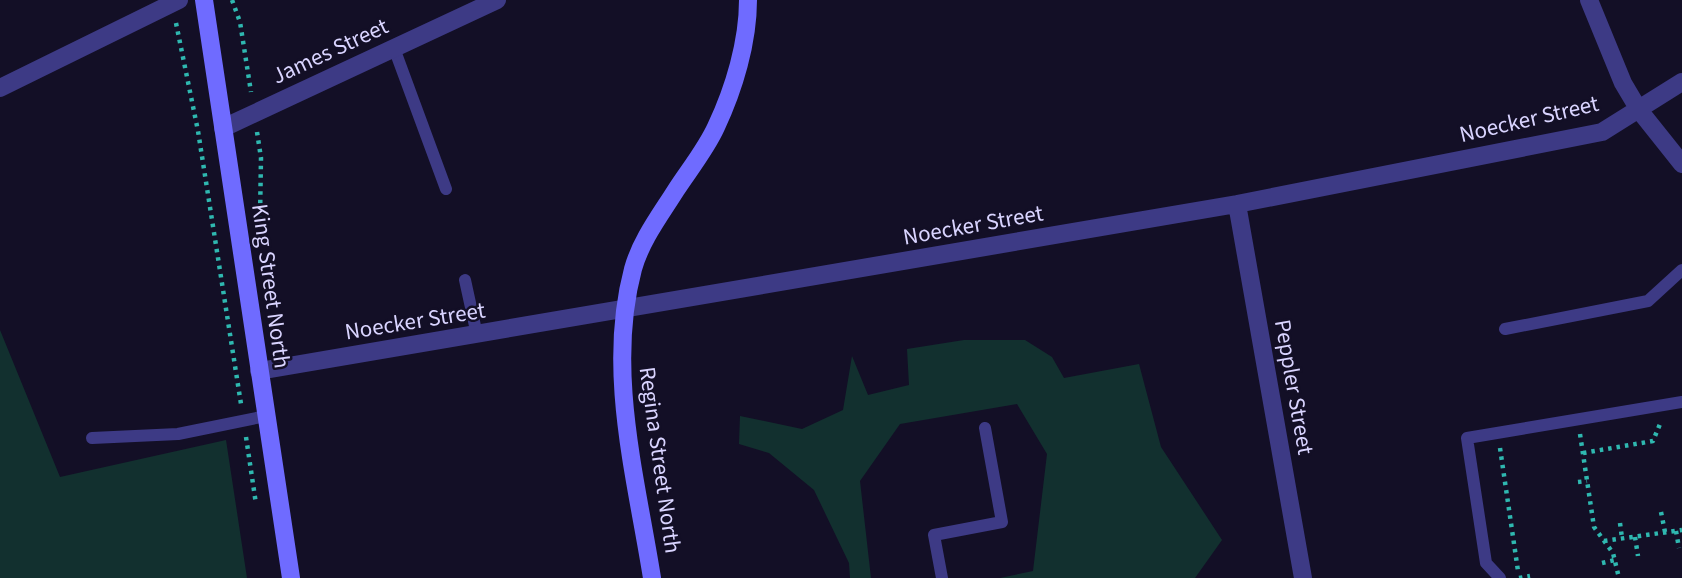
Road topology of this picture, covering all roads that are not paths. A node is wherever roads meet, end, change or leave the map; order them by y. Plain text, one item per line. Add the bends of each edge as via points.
1 (179, 0) edge
2 (204, 0) edge
3 (497, 0) edge
4 (748, 0) edge
5 (1589, 0) edge
6 (394, 48) junction
7 (1682, 82) edge
8 (0, 88) edge
9 (1639, 110) junction
10 (223, 128) junction
11 (1682, 164) edge
12 (446, 189) dead end
13 (1237, 204) junction
14 (1682, 270) edge
15 (465, 280) dead end
16 (627, 310) junction
17 (1505, 329) dead end
18 (477, 335) junction
19 (259, 371) junction
20 (1682, 402) edge
21 (266, 416) junction
22 (985, 428) dead end
23 (92, 438) dead end
24 (291, 578) edge
25 (652, 578) edge
26 (942, 578) edge
27 (1303, 578) edge
28 (1500, 578) edge

1 - 8 street
2 - 10 street, King Street North
3 - 6 street, James Street
4 - 16 street, Regina Street North via 748,26 720,119 642,246
5 - 9 street
6 - 10 street, James Street
6 - 12 lane
7 - 9 street, Noecker Street
9 - 11 street
9 - 13 street, Noecker Street via 1602,132
10 - 19 street, King Street North
13 - 16 street, Noecker Street
13 - 27 street, Peppler Street
14 - 17 lane via 1648,301
15 - 18 lane
16 - 18 street, Noecker Street
16 - 25 street, Regina Street North via 622,387
18 - 19 street, Noecker Street
19 - 21 street, King Street North
20 - 28 lane via 1467,438 1486,563
21 - 23 lane via 178,434
21 - 24 street, King Street North
22 - 26 lane via 1002,522 934,535

